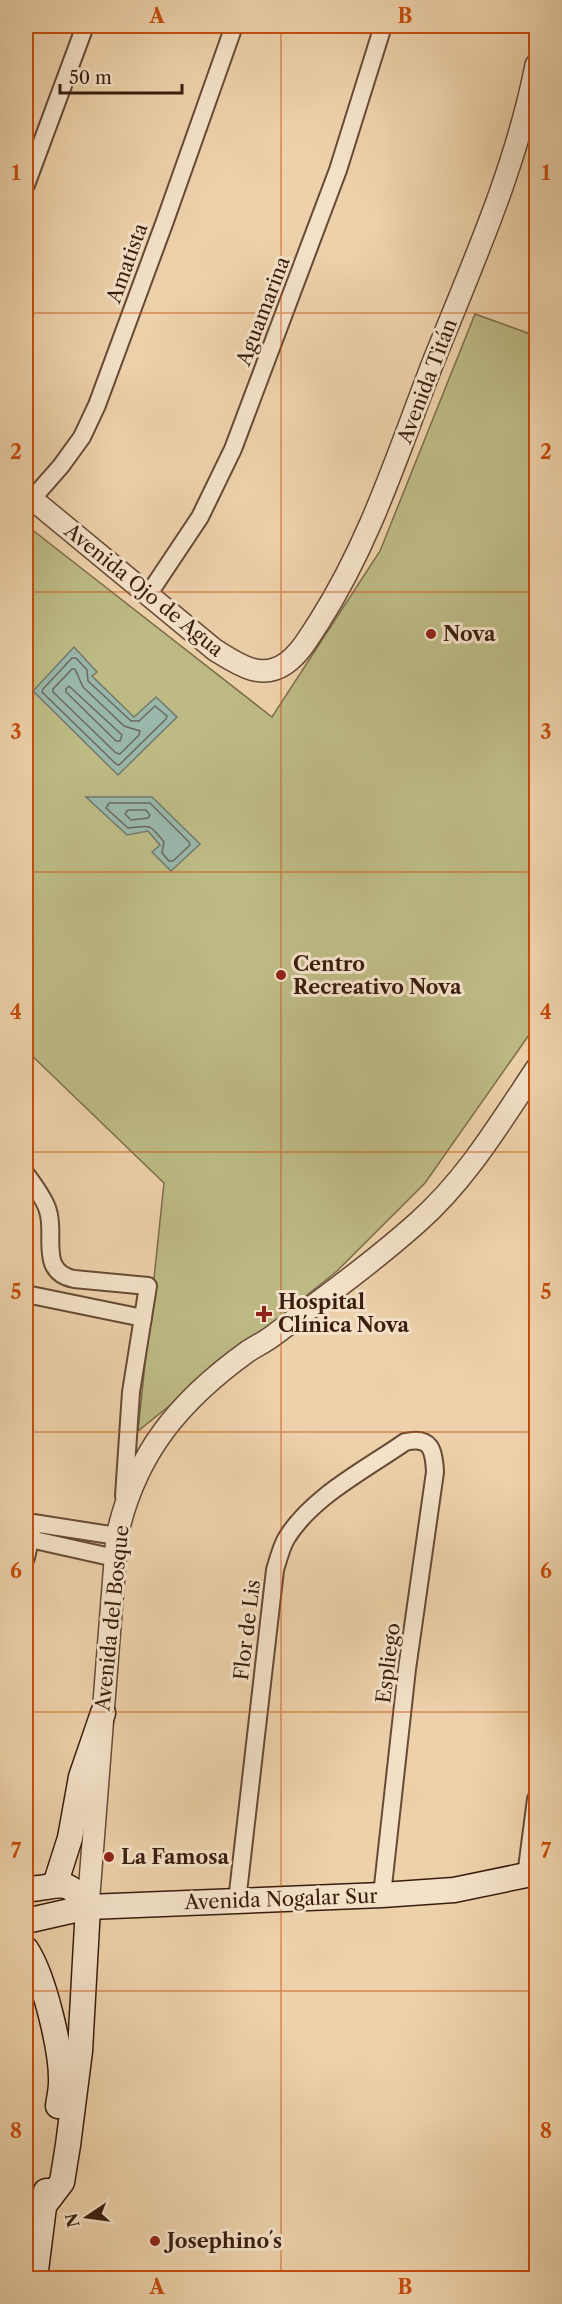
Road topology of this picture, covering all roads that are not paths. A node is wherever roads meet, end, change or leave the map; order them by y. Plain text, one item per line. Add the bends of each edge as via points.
1 (85, 26) edge
2 (234, 26) edge
3 (383, 26) edge
4 (537, 65) edge
5 (532, 110) edge
6 (26, 185) edge
7 (29, 497) edge
8 (148, 595) junction
9 (270, 671) joint
10 (537, 1069) edge
11 (26, 1174) edge
12 (26, 1294) edge
13 (143, 1318) junction
14 (424, 1441) joint
15 (124, 1506) junction
16 (28, 1531) edge
17 (117, 1536) junction
18 (26, 1558) edge
19 (115, 1558) junction
20 (103, 1713) junction
21 (537, 1799) edge
22 (532, 1875) edge
23 (55, 1885) junction
24 (26, 1889) edge
25 (382, 1895) junction
26 (237, 1901) junction
27 (88, 1907) junction
28 (26, 1921) edge
29 (26, 1949) edge
30 (43, 2207) junction
31 (35, 2278) edge

1 - 6 street
2 - 7 street, Amatista via 97,405 82,437 61,466
3 - 8 street, Aguamarina via 338,170 233,449 200,517
4 - 5 street, Avenida Titán
5 - 9 street, Avenida Titán via 367,535 340,589 302,649
7 - 8 street, Avenida Ojo de Agua
8 - 9 street, Avenida Ojo de Agua via 238,665
10 - 15 street, Avenida del Bosque via 446,1197 369,1262 226,1368 168,1423 154,1442
11 - 13 street via 49,1211 51,1260 58,1272 66,1278 148,1286
12 - 13 street
13 - 15 street via 129,1410
14 - 25 street, Espliego via 431,1448 435,1473 407,1669
14 - 26 street, Flor de Lis via 405,1442 314,1505 284,1542 275,1570
15 - 17 street, Avenida del Bosque
16 - 17 street
16 - 18 street
16 - 19 street
17 - 19 street, Avenida del Bosque
19 - 20 street, Avenida del Bosque
20 - 23 main road via 81,1777 70,1838
20 - 27 street, Avenida del Bosque
21 - 22 street
22 - 25 main road, Avenida Nogalar Sur via 454,1890
23 - 24 main road
23 - 27 main road via 68,1886
25 - 26 main road, Avenida Nogalar Sur
26 - 27 main road, Avenida Nogalar Sur
27 - 28 main road, Avenida Nogalar Sur
27 - 30 main road via 80,2051 68,2145 62,2182
29 - 30 main road via 45,1993 61,2082
30 - 31 main road

